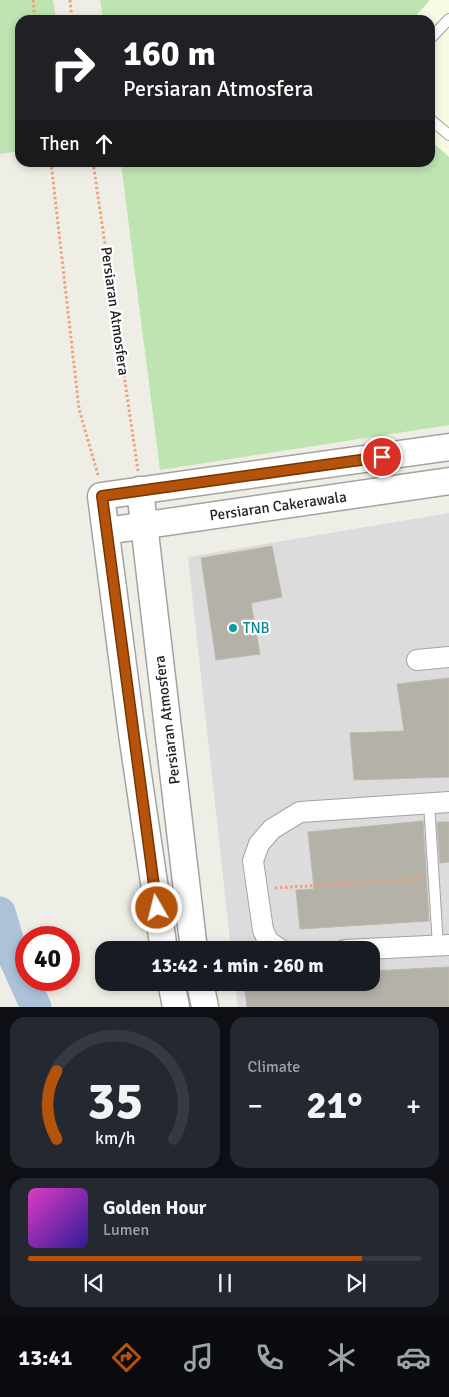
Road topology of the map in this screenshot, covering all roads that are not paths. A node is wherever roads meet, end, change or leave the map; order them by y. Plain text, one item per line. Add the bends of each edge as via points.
1 (449, 19) edge
2 (435, 34) edge
3 (435, 123) edge
4 (449, 135) edge
5 (449, 447) edge
6 (449, 481) edge
7 (140, 490) junction
8 (144, 525) junction
9 (106, 531) junction
10 (449, 657) edge
11 (417, 660) dead end
12 (439, 802) edge
13 (163, 941) edge
14 (193, 941) edge
15 (268, 941) edge
16 (443, 946) edge
17 (380, 949) edge
18 (173, 991) edge
19 (202, 991) edge
20 (176, 1007) edge
21 (205, 1007) edge

1 - 2 lane
3 - 4 lane
5 - 7 street
6 - 8 street, Persiaran Cakerawala
7 - 8 street, Persiaran Atmosfera
7 - 9 street via 102,496
8 - 9 street, Persiaran Cakerawala
8 - 14 street, Persiaran Atmosfera
9 - 13 street
10 - 11 street
12 - 15 street via 300,812 272,829 259,844 253,861 263,930
12 - 16 lane via 434,878
16 - 17 street
18 - 20 street
19 - 21 street

